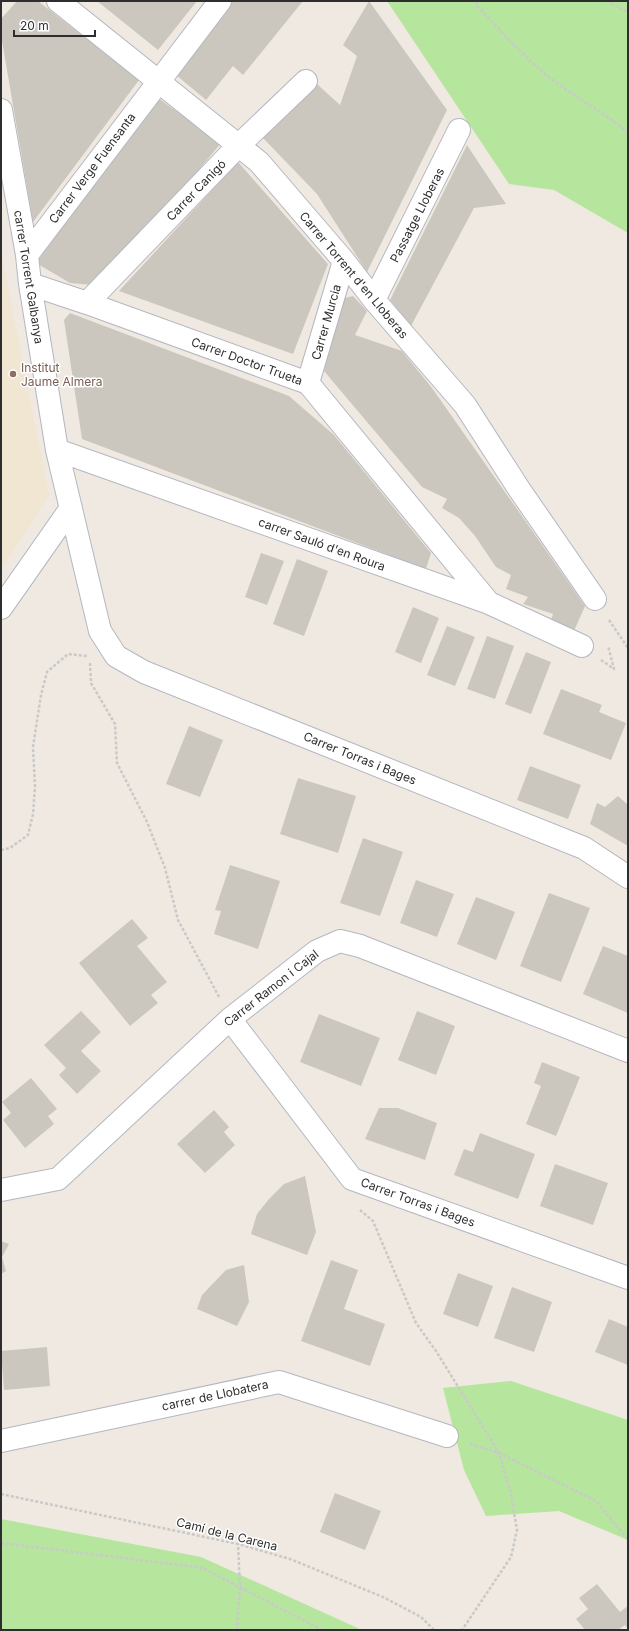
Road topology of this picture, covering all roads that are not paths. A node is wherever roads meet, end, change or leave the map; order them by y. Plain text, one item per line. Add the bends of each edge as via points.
1 (58, 1) edge
2 (220, 1) edge
3 (306, 80) dead end
4 (158, 81) junction
5 (1, 110) edge
6 (459, 130) dead end
7 (238, 146) junction
8 (27, 255) junction
9 (344, 261) junction
10 (30, 284) junction
11 (374, 300) junction
12 (87, 303) junction
13 (308, 383) junction
14 (57, 450) junction
15 (71, 508) junction
16 (595, 600) road end
17 (489, 603) junction
18 (1, 608) edge
19 (100, 631) joint
20 (582, 646) dead end
21 (628, 877) edge
22 (230, 1019) junction
23 (628, 1051) edge
24 (1, 1190) edge
25 (628, 1278) edge
26 (447, 1436) road end
27 (1, 1441) edge

1 - 4 street, Carrer Torrent d'en Lloberas
2 - 4 street, Carrer Verge Fuensanta
3 - 7 street, Carrer Canigó
4 - 7 street, Carrer Torrent d'en Lloberas
4 - 8 street, Carrer Verge Fuensanta
5 - 8 street, carrer Torrent Galbanya
6 - 11 street, Passatge Lloberas
7 - 9 street, Carrer Torrent d'en Lloberas via 259,162
7 - 12 street, Carrer Canigó
8 - 10 street, carrer Torrent Galbanya
9 - 11 street, Carrer Torrent d'en Lloberas
9 - 13 street, Carrer Murcia
10 - 12 street, Carrer Doctor Trueta
10 - 14 street, carrer Torrent Galbanya
11 - 16 street, Carrer Torrent d'en Lloberas via 465,405
12 - 13 street, Carrer Doctor Trueta
13 - 17 street, Carrer Doctor Trueta
14 - 15 street, carrer Torrent Galbanya
14 - 17 street, carrer Sauló d'en Roura
15 - 18 street
15 - 19 street, carrer Torrent Galbanya
17 - 20 street, carrer Sauló d'en Roura
19 - 21 street, Carrer Torras i Bages via 116,656 144,672 584,848
22 - 23 street, Carrer Ramon i Cajal via 317,951 340,941 360,946
22 - 24 street, Carrer Ramon i Cajal via 58,1179
22 - 25 street, Carrer Torras i Bages via 352,1179
26 - 27 street, carrer de Llobatera via 279,1382

